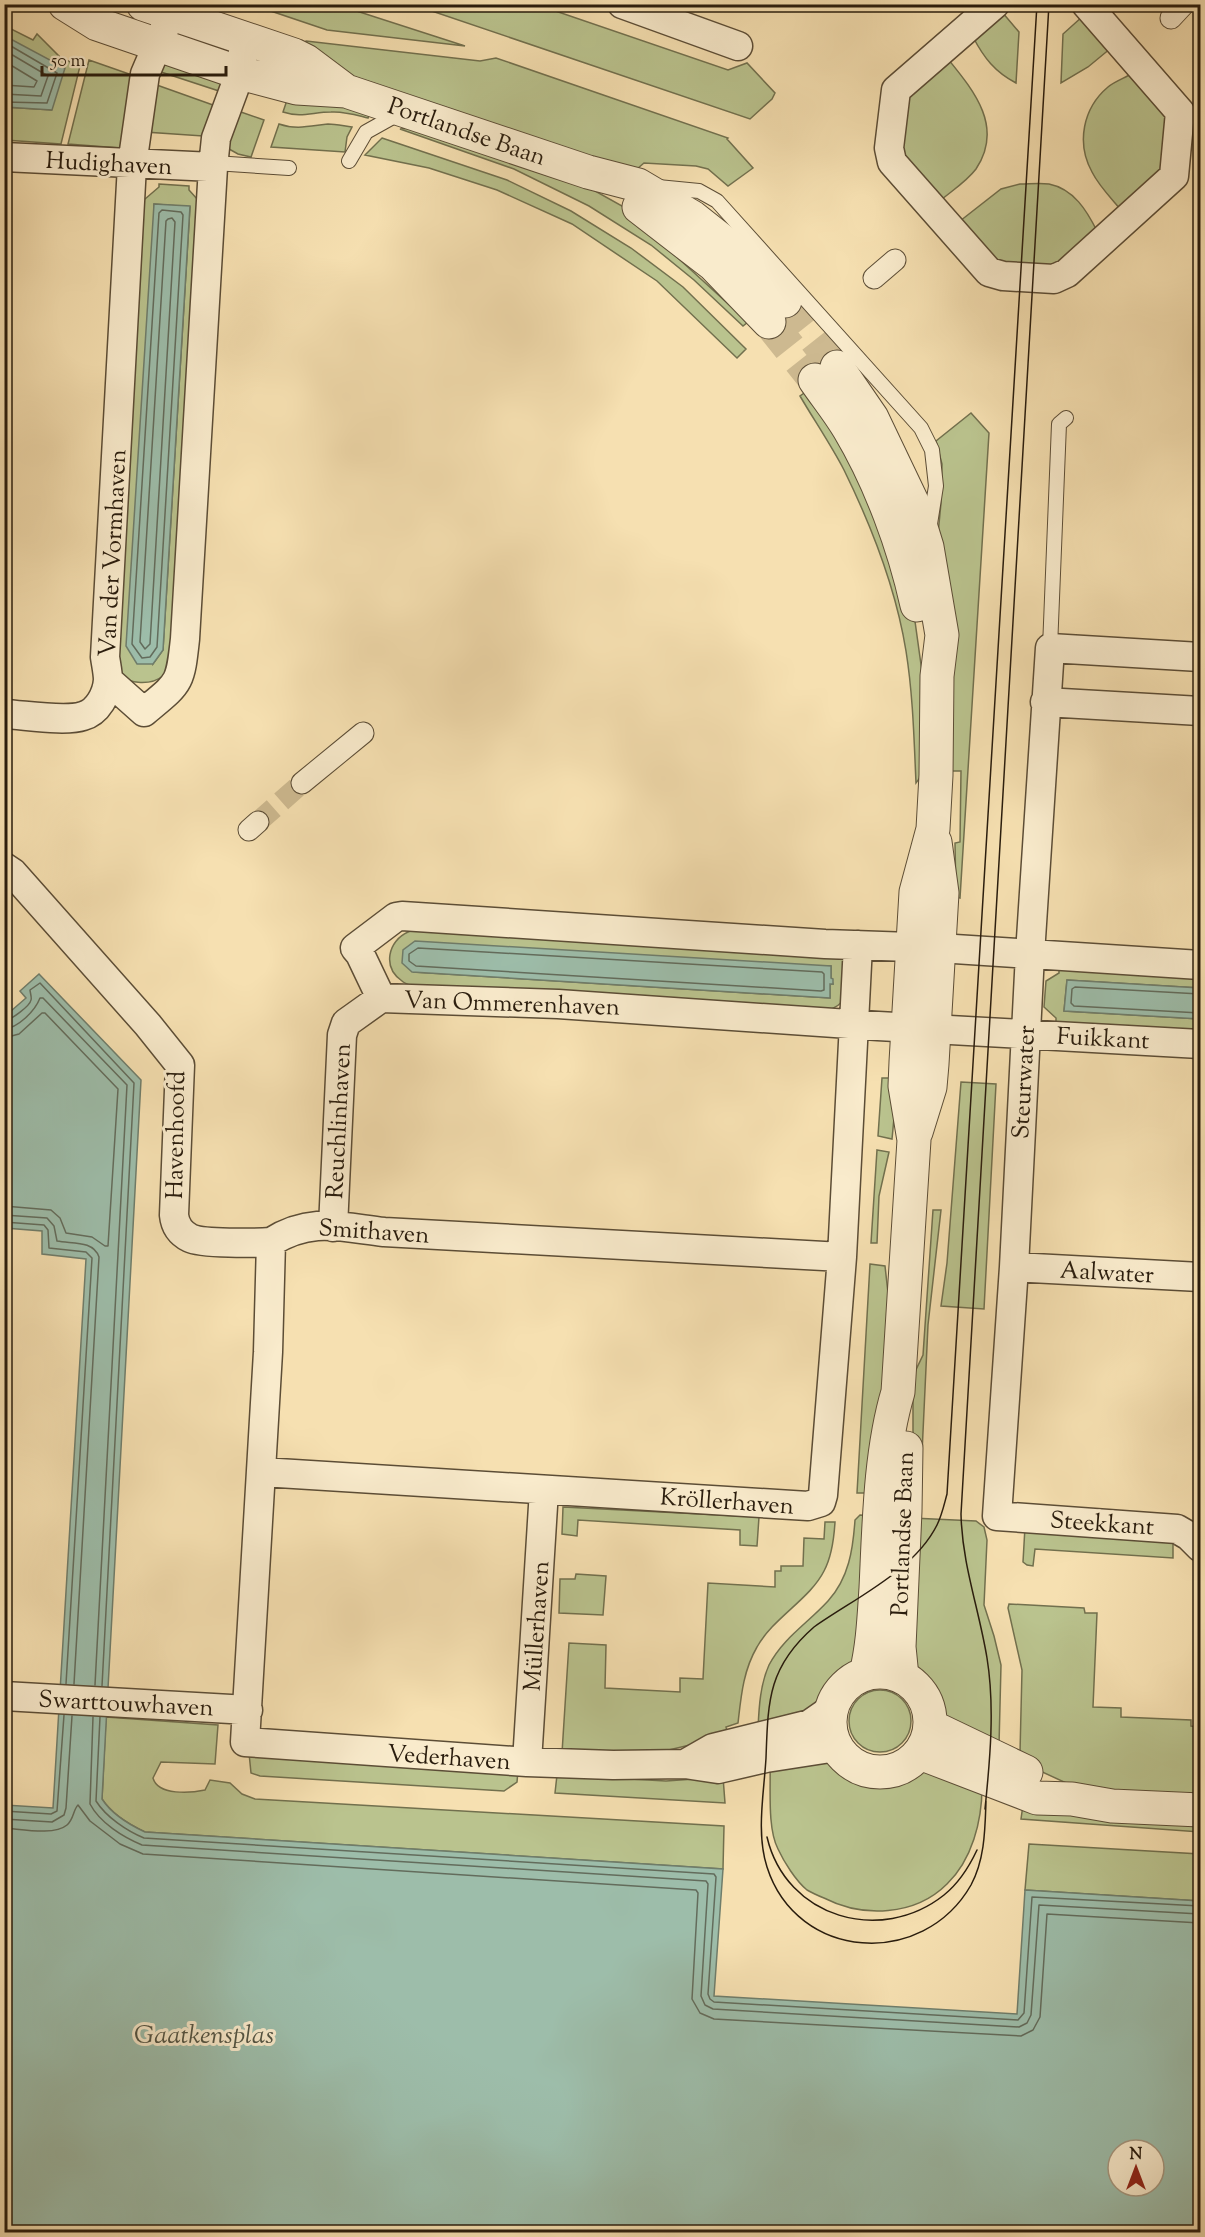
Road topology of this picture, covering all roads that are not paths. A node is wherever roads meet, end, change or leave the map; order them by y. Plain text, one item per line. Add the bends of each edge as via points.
1 (65, 4) edge
2 (622, 4) edge
3 (995, 4) edge
4 (1086, 4) edge
5 (157, 9) edge
6 (245, 38) junction
7 (157, 45) junction
8 (738, 46) dead end
9 (240, 73) junction
10 (346, 91) junction
11 (405, 110) junction
12 (4, 157) edge
13 (349, 161) dead end
14 (132, 165) junction
15 (213, 165) junction
16 (289, 168) dead end
17 (588, 172) junction
18 (638, 185) junction
19 (895, 260) dead end
20 (874, 278) dead end
21 (1066, 418) dead end
22 (927, 547) junction
23 (1050, 648) junction
24 (1200, 657) edge
25 (937, 676) junction
26 (108, 680) junction
27 (1045, 702) junction
28 (1200, 711) edge
29 (4, 714) edge
30 (363, 733) dead end
31 (303, 783) tunnel mouth
32 (4, 867) edge
33 (858, 945) junction
34 (926, 948) junction
35 (1030, 954) junction
36 (1200, 965) edge
37 (381, 998) junction
38 (854, 1024) junction
39 (921, 1028) junction
40 (1026, 1033) junction
41 (1200, 1044) edge
42 (333, 1227) junction
43 (271, 1242) junction
44 (842, 1257) junction
45 (1014, 1267) junction
46 (1200, 1276) edge
47 (898, 1392) junction
48 (262, 1472) junction
49 (544, 1490) junction
50 (997, 1516) joint
51 (1200, 1547) edge
52 (866, 1674) junction
53 (902, 1677) junction
54 (4, 1696) edge
55 (832, 1708) junction
56 (248, 1710) junction
57 (925, 1739) junction
58 (837, 1747) junction
59 (527, 1762) junction
60 (685, 1764) junction
61 (1200, 1810) edge

1 - 7 street, Portlandse Baan via 97,24
2 - 8 street
3 - 4 street via 896,90 889,148 892,162 989,272 1054,279 1067,273 1174,176 1177,161 1180,112
5 - 6 street, Portlandse Baan
5 - 7 street, Van der Vormhaven
6 - 9 street, Van der Vormhaven
6 - 10 street, Portlandse Baan via 306,61
7 - 9 street, Portlandse Baan
7 - 14 street, Van der Vormhaven via 145,74
9 - 10 street, Portlandse Baan via 297,88
9 - 15 street, Van der Vormhaven via 216,138
10 - 11 street, Portlandse Baan
11 - 13 lane via 366,132
11 - 17 street, Portlandse Baan
12 - 14 street, Hudighaven
14 - 15 street, Hudighaven
14 - 26 street, Van der Vormhaven via 105,657
15 - 16 lane
15 - 26 street, Van der Vormhaven via 181,675 173,688 144,712
17 - 18 street, Portlandse Baan
17 - 18 street, Portlandse Baan via 777,311 730,248 699,223
18 - 22 lane via 699,190 717,201 921,428 932,450 936,486
19 - 20 street
21 - 23 lane via 1059,424
22 - 25 street, Portlandse Baan via 942,635
22 - 25 street, Portlandse Baan via 915,508 872,418 826,373 884,498 909,568
23 - 24 street
23 - 27 street, Steurwater
25 - 34 street, Portlandse Baan via 933,829 942,893
26 - 29 street via 99,705 82,717
27 - 28 street
27 - 35 street, Steurwater
30 - 31 street
32 - 43 street, Havenhoofd via 14,873 180,1065 174,1215 179,1230 194,1239
33 - 34 street, Van Ommerenhaven
33 - 37 street, Van Ommerenhaven via 402,916 355,948
33 - 38 street
34 - 35 street
34 - 39 street, Portlandse Baan
35 - 36 street
35 - 40 street, Steurwater
37 - 38 street, Van Ommerenhaven via 558,1004
37 - 42 street, Reuchlinhaven via 346,1023 342,1035
38 - 39 street, Van Ommerenhaven
38 - 44 street, Kröllerhaven
39 - 40 street, Fuikkant
39 - 47 street, Portlandse Baan via 930,1086 914,1140
40 - 41 street, Fuikkant
40 - 45 street, Steurwater
42 - 43 street, Smithaven via 300,1227
42 - 44 street, Smithaven
43 - 48 street
44 - 49 street, Kröllerhaven via 821,1502 808,1506
45 - 46 street, Aalwater
45 - 50 street, Steurwater
47 - 52 street, Portlandse Baan via 889,1421 873,1647
47 - 53 street, Portlandse Baan via 906,1420 898,1647
48 - 49 street, Kröllerhaven
48 - 56 street
49 - 59 street, Müllerhaven
50 - 51 street, Steekkant via 1177,1529
52 - 53 street
52 - 55 street via 845,1687
53 - 57 street via 924,1697 929,1711
54 - 56 street, Swarttouwhaven
55 - 58 street via 832,1735
55 - 60 street, Vederhaven via 810,1724 713,1748
56 - 59 street, Vederhaven via 245,1742
57 - 58 street via 908,1764 877,1772 848,1760
57 - 61 street via 1046,1782 1072,1799 1112,1806
58 - 60 street, Vederhaven via 718,1769
59 - 60 street, Vederhaven

